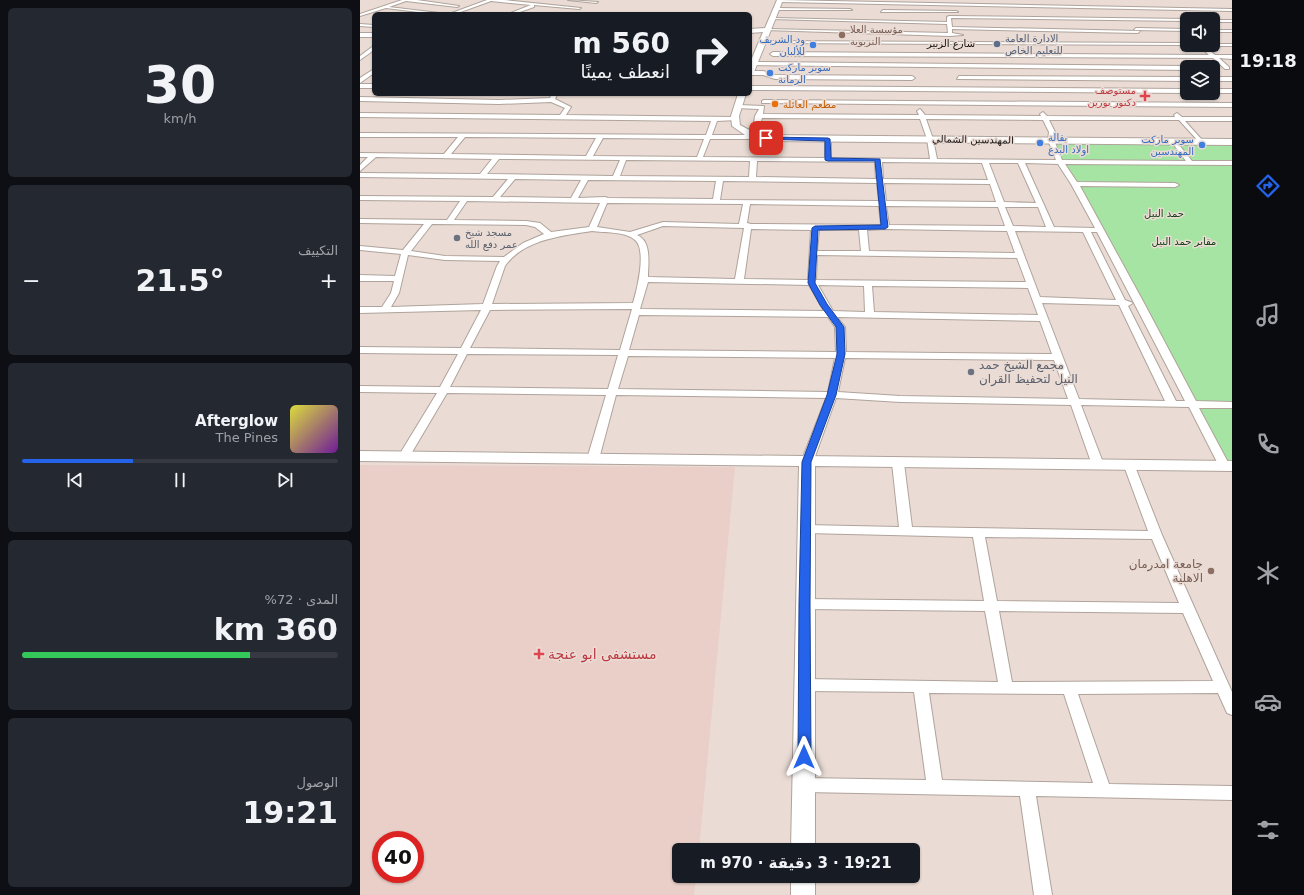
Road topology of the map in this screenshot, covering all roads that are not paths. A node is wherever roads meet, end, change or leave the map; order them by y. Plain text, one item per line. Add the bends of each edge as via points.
1 (446, 0) edge
2 (451, 0) edge
3 (491, 0) edge
4 (549, 0) edge
5 (570, 0) edge
6 (780, 0) edge
7 (1052, 0) edge
8 (463, 1) dead end
9 (596, 2) dead end
10 (933, 2) edge
11 (436, 3) junction
12 (482, 3) junction
13 (874, 3) junction
14 (394, 4) junction
15 (536, 4) junction
16 (954, 4) junction
17 (1162, 4) dead end
18 (457, 6) junction
19 (1036, 6) junction
20 (1055, 6) junction
21 (383, 7) junction
22 (427, 7) junction
23 (579, 8) dead end
24 (776, 8) junction
25 (1120, 8) junction
26 (1166, 8) junction
27 (447, 9) junction
28 (520, 10) junction
29 (859, 10) dead end
30 (1232, 10) edge
31 (372, 11) junction
32 (416, 11) junction
33 (382, 12) edge
34 (413, 12) edge
35 (426, 12) edge
36 (438, 12) edge
37 (457, 12) edge
38 (515, 12) edge
39 (534, 12) dead end
40 (928, 12) junction
41 (956, 14) junction
42 (360, 15) edge
43 (372, 17) edge
44 (986, 17) junction
45 (1042, 18) junction
46 (773, 19) junction
47 (874, 19) junction
48 (1083, 19) junction
49 (1128, 19) junction
50 (360, 20) edge
51 (1180, 20) edge
52 (1220, 21) edge
53 (1232, 21) edge
54 (928, 23) junction
55 (360, 25) edge
56 (372, 25) edge
57 (372, 25) edge
58 (950, 26) junction
59 (960, 28) junction
60 (990, 29) junction
61 (1048, 30) junction
62 (1180, 30) edge
63 (1091, 31) junction
64 (1137, 31) junction
65 (1232, 31) edge
66 (752, 32) edge
67 (872, 33) junction
68 (360, 35) edge
69 (372, 35) edge
70 (765, 35) junction
71 (950, 35) junction
72 (962, 35) junction
73 (1220, 36) edge
74 (1220, 38) edge
75 (776, 42) junction
76 (871, 43) junction
77 (903, 43) junction
78 (963, 43) junction
79 (1001, 44) junction
80 (1055, 44) junction
81 (1112, 44) junction
82 (1147, 44) junction
83 (1180, 44) edge
84 (1232, 45) edge
85 (367, 48) dead end
86 (372, 48) edge
87 (372, 49) edge
88 (1208, 52) edge
89 (773, 54) junction
90 (829, 54) junction
91 (860, 54) junction
92 (905, 55) junction
93 (1006, 56) junction
94 (1123, 56) junction
95 (1214, 57) junction
96 (1232, 57) edge
97 (360, 58) edge
98 (367, 59) dead end
99 (752, 64) edge
100 (771, 65) junction
101 (830, 65) junction
102 (861, 66) junction
103 (909, 66) junction
104 (954, 66) junction
105 (1012, 67) junction
106 (1091, 67) junction
107 (1132, 67) junction
108 (1180, 68) edge
109 (1220, 68) dead end
110 (1229, 68) edge
111 (367, 69) dead end
112 (372, 70) edge
113 (372, 72) edge
114 (752, 72) edge
115 (768, 75) junction
116 (912, 78) junction
117 (959, 78) junction
118 (1101, 79) junction
119 (1144, 79) junction
120 (1180, 79) edge
121 (1220, 79) edge
122 (1232, 79) edge
123 (360, 81) edge
124 (1220, 84) edge
125 (360, 86) edge
126 (372, 86) edge
127 (752, 88) edge
128 (766, 88) junction
129 (915, 90) junction
130 (964, 90) junction
131 (1030, 90) junction
132 (1109, 91) junction
133 (1156, 91) junction
134 (1180, 91) edge
135 (1229, 91) edge
136 (428, 96) edge
137 (553, 96) edge
138 (741, 96) edge
139 (360, 99) edge
140 (424, 100) junction
141 (448, 100) junction
142 (552, 100) junction
143 (824, 102) junction
144 (918, 103) junction
145 (1037, 104) junction
146 (763, 105) junction
147 (1169, 105) junction
148 (1232, 105) edge
149 (738, 107) junction
150 (360, 115) edge
151 (434, 115) junction
152 (758, 116) junction
153 (562, 117) junction
154 (834, 117) junction
155 (921, 117) junction
156 (631, 118) junction
157 (1045, 118) junction
158 (715, 119) junction
159 (735, 119) junction
160 (1181, 119) junction
161 (1232, 119) edge
162 (628, 124) dead end
163 (756, 129) dead end
164 (624, 131) dead end
165 (360, 135) edge
166 (463, 136) junction
167 (600, 137) junction
168 (707, 137) junction
169 (760, 137) junction
170 (620, 138) junction
171 (828, 139) junction
172 (930, 139) junction
173 (1051, 140) junction
174 (1174, 141) junction
175 (1200, 141) junction
176 (1232, 142) edge
177 (360, 155) edge
178 (374, 156) junction
179 (446, 156) junction
180 (497, 157) junction
181 (588, 158) junction
182 (624, 158) junction
183 (699, 159) junction
184 (754, 159) junction
185 (828, 160) junction
186 (878, 160) junction
187 (934, 160) junction
188 (985, 162) junction
189 (1021, 162) junction
190 (1060, 162) junction
191 (1190, 162) junction
192 (1232, 163) edge
193 (360, 169) edge
194 (360, 175) edge
195 (482, 176) junction
196 (512, 178) junction
197 (585, 179) junction
198 (615, 179) junction
199 (720, 180) junction
200 (752, 180) junction
201 (880, 181) junction
202 (992, 182) junction
203 (1075, 184) junction
204 (1175, 185) dead end
205 (646, 189) junction
206 (360, 198) edge
207 (465, 199) junction
208 (495, 199) junction
209 (574, 199) junction
210 (605, 199) junction
211 (716, 201) junction
212 (747, 202) junction
213 (883, 202) junction
214 (1000, 204) junction
215 (1040, 205) junction
216 (360, 221) edge
217 (430, 222) junction
218 (448, 222) junction
219 (745, 225) junction
220 (862, 227) junction
221 (885, 227) junction
222 (815, 228) junction
223 (1009, 228) junction
224 (592, 229) junction
225 (1051, 229) junction
226 (1086, 230) junction
227 (1100, 230) junction
228 (549, 235) junction
229 (630, 235) junction
230 (360, 248) edge
231 (405, 253) junction
232 (813, 253) junction
233 (865, 254) junction
234 (1020, 256) junction
235 (506, 260) junction
236 (360, 278) edge
237 (399, 278) junction
238 (644, 279) junction
239 (740, 282) junction
240 (812, 283) junction
241 (868, 284) junction
242 (1030, 285) junction
243 (1036, 300) junction
244 (1124, 303) junction
245 (1140, 303) junction
246 (487, 307) junction
247 (386, 308) junction
248 (636, 309) junction
249 (360, 310) edge
250 (830, 314) junction
251 (870, 315) junction
252 (1042, 318) junction
253 (360, 350) edge
254 (464, 351) junction
255 (624, 352) junction
256 (841, 354) junction
257 (1057, 357) junction
258 (360, 390) edge
259 (443, 391) junction
260 (611, 394) junction
261 (832, 395) junction
262 (1074, 402) junction
263 (1172, 404) junction
264 (1192, 405) junction
265 (1232, 405) edge
266 (360, 456) edge
267 (404, 457) junction
268 (593, 459) junction
269 (807, 462) junction
270 (898, 463) junction
271 (1098, 466) junction
272 (1130, 466) junction
273 (1228, 466) edge
274 (806, 529) junction
275 (906, 532) junction
276 (978, 533) junction
277 (1156, 535) junction
278 (804, 604) junction
279 (992, 605) junction
280 (1188, 608) junction
281 (804, 685) junction
282 (1222, 686) junction
283 (921, 687) junction
284 (1006, 688) junction
285 (1069, 688) junction
286 (1232, 709) edge
287 (804, 786) junction
288 (935, 787) junction
289 (1027, 788) junction
290 (1103, 790) junction
291 (1232, 793) edge
292 (803, 843) edge
293 (803, 883) edge
294 (803, 895) edge
295 (1043, 895) edge

1 - 11 street
2 - 8 street
3 - 12 street
3 - 15 street
4 - 15 street
5 - 9 street
6 - 13 street
6 - 24 main road
7 - 20 street
10 - 13 street
10 - 16 street
11 - 14 street via 406,0
11 - 18 street
11 - 22 street
12 - 18 street via 468,2
12 - 37 street
13 - 40 street via 874,10
14 - 21 street
14 - 22 street
15 - 23 street
15 - 28 street
16 - 19 street
16 - 41 street
17 - 26 street
18 - 27 street
19 - 20 street
19 - 45 street
20 - 25 street
21 - 31 street
21 - 32 street
22 - 27 street
22 - 32 street
24 - 29 street
24 - 46 main road
25 - 26 street
25 - 49 street
26 - 30 street
27 - 36 street
28 - 38 street
28 - 39 street
31 - 33 street
31 - 42 street
32 - 34 street
32 - 35 street
40 - 41 street
40 - 54 street
41 - 44 street
41 - 58 street via 949,16
42 - 43 street
44 - 45 street
44 - 60 street
45 - 48 street
46 - 47 street
46 - 70 main road
47 - 54 street
47 - 67 street
48 - 49 street
48 - 63 street
49 - 51 street
49 - 64 street
50 - 56 street
52 - 53 street
54 - 58 street
55 - 57 street
58 - 59 street
58 - 71 street
59 - 60 street
59 - 72 street
60 - 61 street
61 - 63 street
61 - 80 street
62 - 64 street
63 - 64 street
64 - 82 street
65 - 73 street
66 - 70 main road
67 - 70 street
67 - 71 street
67 - 76 street
68 - 69 main road
70 - 75 street, شارع الزبير
70 - 99 main road
71 - 72 street
72 - 78 street
74 - 84 street
75 - 76 street, شارع الزبير
75 - 89 street
76 - 77 street, شارع الزبير
77 - 78 street, شارع الزبير
77 - 92 street
78 - 79 street, شارع الزبير
79 - 80 street, شارع الزبير
79 - 93 street
80 - 81 street, شارع الزبير
81 - 82 street, شارع الزبير
81 - 94 street
82 - 83 street, شارع الزبير
85 - 86 street
87 - 97 street
88 - 95 street
89 - 90 street
89 - 100 street
90 - 91 street
90 - 101 street
91 - 92 street
91 - 102 street
92 - 93 street
92 - 103 street
93 - 94 street
93 - 105 street
94 - 95 street
94 - 107 street
95 - 96 street
95 - 110 street
97 - 98 street
99 - 100 street
100 - 101 street
100 - 115 street
101 - 102 street
102 - 103 street
103 - 104 street
103 - 116 street
104 - 105 street
104 - 117 street
105 - 106 street
106 - 107 street
106 - 118 street
107 - 108 street
107 - 119 street
109 - 110 street
111 - 112 street
113 - 123 street
114 - 115 street
115 - 116 street
115 - 128 street
116 - 129 street
117 - 118 street
117 - 130 street
118 - 119 street
118 - 132 street
119 - 120 street
119 - 133 street
121 - 122 street
124 - 135 street
125 - 126 street
127 - 128 street
128 - 129 street
128 - 146 street
129 - 130 street
129 - 144 street
130 - 131 street
131 - 132 street
131 - 145 street
132 - 133 street
133 - 134 street
133 - 147 street
136 - 140 street
137 - 142 street
138 - 149 main road
139 - 140 street
140 - 141 street
141 - 142 street
141 - 151 street
142 - 153 street via 568,107
143 - 144 street
143 - 146 street
143 - 154 street via 834,105
144 - 145 street
144 - 155 street
145 - 147 street
145 - 157 street
146 - 149 street
146 - 152 street
147 - 148 street
147 - 160 street
149 - 159 main road
150 - 151 street
151 - 153 street
152 - 154 street
152 - 163 street
153 - 156 street
154 - 155 street
155 - 157 street
155 - 172 street
156 - 158 street
156 - 162 street
157 - 160 street
157 - 173 street via 1052,132
158 - 159 street
158 - 168 street
159 - 169 main road, المهندسين الشمالي via 739,129
160 - 161 street
160 - 175 street
164 - 170 street
165 - 166 street
166 - 167 street
166 - 179 street
167 - 170 street
167 - 181 street
168 - 169 street
168 - 170 street
168 - 183 street
169 - 171 main road, المهندسين الشمالي
171 - 172 main road, المهندسين الشمالي
171 - 185 street
172 - 173 main road, المهندسين الشمالي
172 - 187 street
173 - 174 main road, المهندسين الشمالي
173 - 190 street
174 - 175 main road, المهندسين الشمالي
174 - 191 street
175 - 176 main road, المهندسين الشمالي
177 - 178 street
178 - 179 street
178 - 193 street
179 - 180 street
180 - 181 street
180 - 195 street
181 - 182 street
182 - 183 street
182 - 198 street
183 - 184 street
184 - 185 street
184 - 200 street
185 - 186 street
186 - 187 street
186 - 201 street
187 - 188 street
188 - 189 street
188 - 202 street
189 - 190 street
189 - 215 street
190 - 191 street
190 - 203 street
191 - 192 street
194 - 195 street
195 - 196 street
196 - 197 street
196 - 208 street
197 - 198 street
197 - 209 street
198 - 205 street
199 - 200 street
199 - 205 street
199 - 211 street
200 - 201 street
201 - 202 street
201 - 213 street
202 - 214 street
203 - 204 street
203 - 227 street
205 - 210 street
205 - 211 street
206 - 207 street
207 - 208 street
207 - 218 street
208 - 209 street
209 - 210 street
210 - 224 street
211 - 212 street
212 - 213 street
212 - 219 street
213 - 214 street
213 - 221 street
214 - 215 street
214 - 223 street
215 - 225 street
216 - 217 street
217 - 218 street
217 - 231 street
218 - 228 street via 532,223
219 - 222 street
219 - 229 street via 657,225
219 - 239 street
220 - 221 street
220 - 222 street
220 - 233 street
221 - 223 street
222 - 232 street
223 - 225 street
223 - 234 street
224 - 228 street
224 - 229 street
225 - 226 street
226 - 227 street
226 - 244 street
227 - 245 street
228 - 235 street via 526,245
229 - 238 street via 638,238 644,248
230 - 231 street
231 - 235 street via 445,258
231 - 237 street
232 - 233 street
232 - 240 street
233 - 234 street
234 - 242 street
235 - 246 street
236 - 237 street
237 - 247 street via 395,293
238 - 239 street
238 - 248 street
239 - 240 street
240 - 241 street
240 - 250 street
241 - 242 street
241 - 251 street
242 - 243 street
243 - 244 street
243 - 252 street
244 - 245 street
244 - 263 street
245 - 264 street
246 - 247 street
246 - 248 street
246 - 254 street
247 - 249 street
248 - 250 street
248 - 255 street
250 - 251 street
250 - 256 street via 840,327
251 - 252 street
252 - 257 street
253 - 254 street
254 - 255 street
254 - 259 street
255 - 256 street
255 - 260 street
256 - 257 street
256 - 261 street
257 - 262 street
258 - 259 street
259 - 260 street
259 - 267 street
260 - 261 street
260 - 268 street
261 - 262 street via 900,399
261 - 269 street
262 - 263 street
262 - 271 street
263 - 264 street
264 - 265 street
264 - 273 street
266 - 267 main road
267 - 268 main road
268 - 269 main road
269 - 270 main road
269 - 274 main road
270 - 271 main road
270 - 275 street
271 - 272 main road
272 - 273 main road
272 - 277 street
274 - 275 street
274 - 278 main road
275 - 276 street
276 - 277 street
276 - 279 street
277 - 280 street
278 - 279 street
278 - 281 main road
279 - 280 street
279 - 284 street
280 - 282 street
281 - 283 street
281 - 287 main road
282 - 285 street
282 - 286 street
283 - 284 street
283 - 288 street
284 - 285 street
285 - 290 street
287 - 288 street
287 - 292 main road
288 - 289 street
289 - 290 street
289 - 295 street
290 - 291 street
293 - 294 main road

